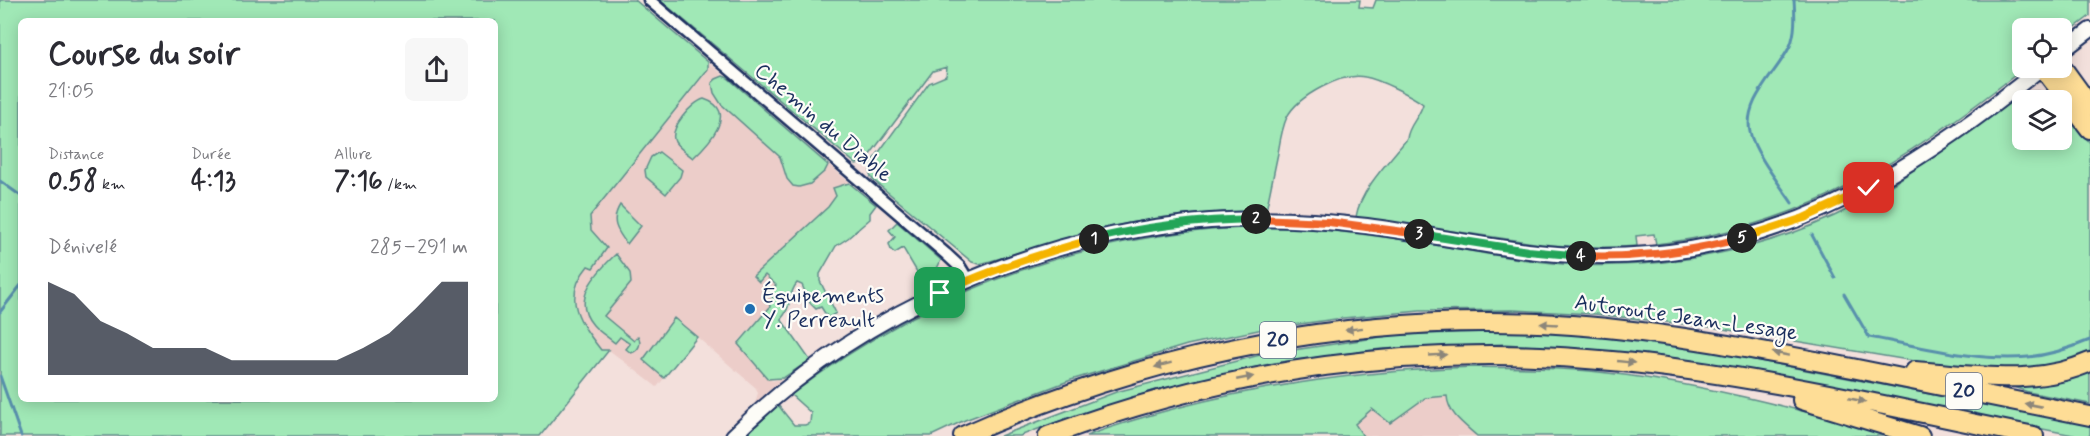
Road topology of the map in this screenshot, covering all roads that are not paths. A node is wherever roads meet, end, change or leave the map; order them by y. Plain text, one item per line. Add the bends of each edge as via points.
1 (649, 0) edge
2 (2090, 30) edge
3 (2072, 44) edge
4 (2029, 78) edge
5 (2050, 78) edge
6 (2070, 78) edge
7 (2090, 106) edge
8 (2090, 129) edge
9 (968, 280) junction
10 (2090, 362) edge
11 (1839, 366) junction
12 (1717, 374) junction
13 (2090, 416) edge
14 (733, 436) edge
15 (963, 436) edge
16 (1048, 436) edge
17 (1920, 436) edge
18 (2034, 436) edge

1 - 9 street, Chemin du Diable via 946,254
2 - 3 street
4 - 9 street via 1884,180 1804,218 1724,243 1657,254 1573,256 1357,225 1291,220 1214,221 1098,238
5 - 8 highway
6 - 7 highway
9 - 14 street via 909,308 823,361
10 - 11 highway via 2058,373 2010,378
13 -> 11 highway, Autoroute Jean-Lesage / 20
11 -> 15 highway, Autoroute Jean-Lesage / 20 via 1720,343 1607,328 1514,322 1396,325 1265,342 1178,361 1076,392
16 -> 12 highway, 20 via 1196,389 1295,369 1373,359 1533,355
12 - 17 highway
12 -> 18 highway, 20

